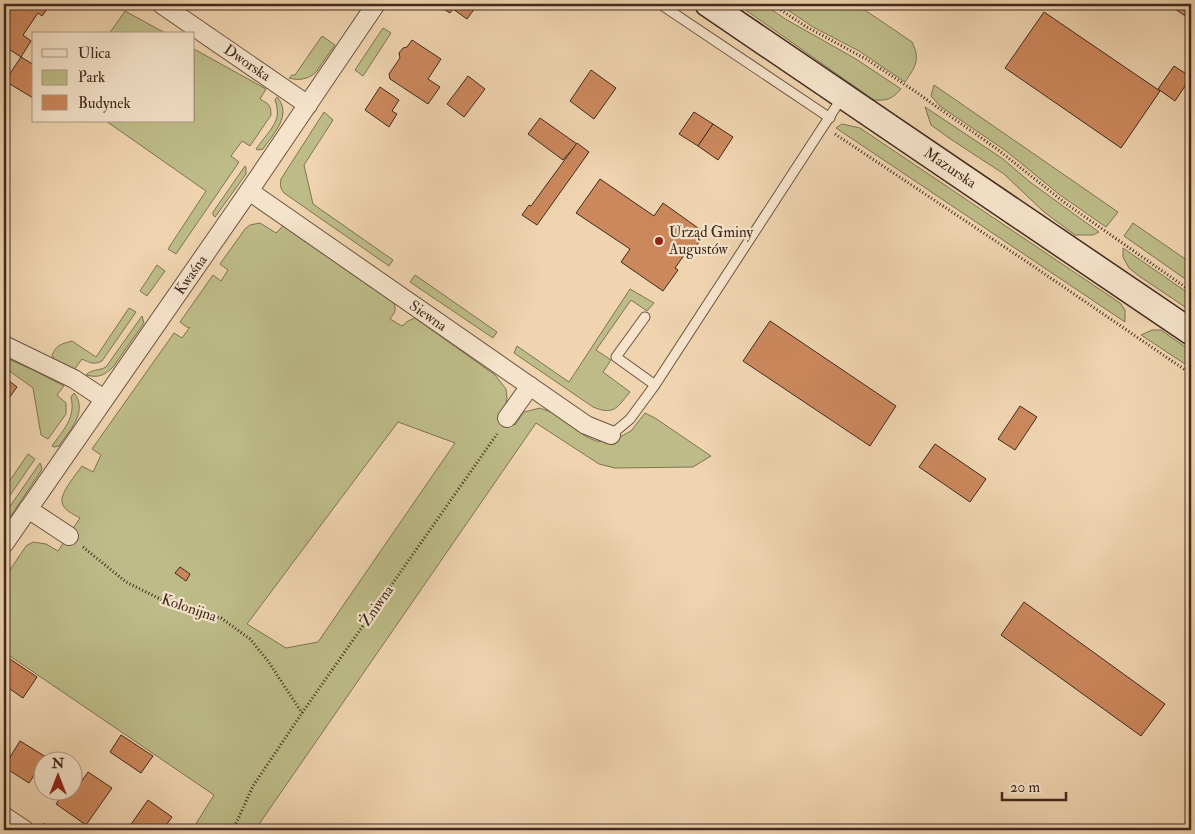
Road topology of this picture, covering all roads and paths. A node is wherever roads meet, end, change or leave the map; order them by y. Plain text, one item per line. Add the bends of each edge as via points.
1 (161, 4) edge
2 (376, 4) edge
3 (660, 4) edge
4 (708, 4) edge
5 (772, 4) edge
6 (843, 96) junction
7 (308, 105) junction
8 (830, 118) junction
9 (824, 127) junction
10 (249, 191) junction
11 (1191, 291) edge
12 (646, 317) dead end
13 (1191, 332) edge
14 (4, 345) edge
15 (1191, 374) edge
16 (655, 385) junction
17 (530, 386) junction
18 (104, 399) junction
19 (508, 418) joint
20 (611, 434) joint
21 (28, 509) junction
22 (69, 536) joint
23 (4, 544) edge
24 (302, 713) junction
25 (4, 816) edge
26 (25, 830) edge
27 (233, 830) edge

1 - 7 street, Dworska
2 - 7 street, Kwaśna
3 - 8 lane
4 - 6 main road, Mazurska
5 - 11 path via 913,90 997,149 1065,203
6 - 8 lane
6 - 13 main road, Mazurska
7 - 10 street, Kwaśna
8 - 9 lane
9 - 15 path
9 - 16 lane
10 - 17 street, Siewna
10 - 18 street, Kwaśna
12 - 16 lane via 616,358
14 - 18 street via 74,379
16 - 20 lane via 630,419
17 - 19 street
17 - 20 street, Siewna via 586,425
18 - 21 street, Kwaśna
19 - 24 path, Żniwna
21 - 22 street
21 - 23 street, Kwaśna
22 - 24 path, Kolonijna via 126,582 172,605 221,618 250,639
24 - 27 path, Żniwna via 253,786
25 - 26 street

